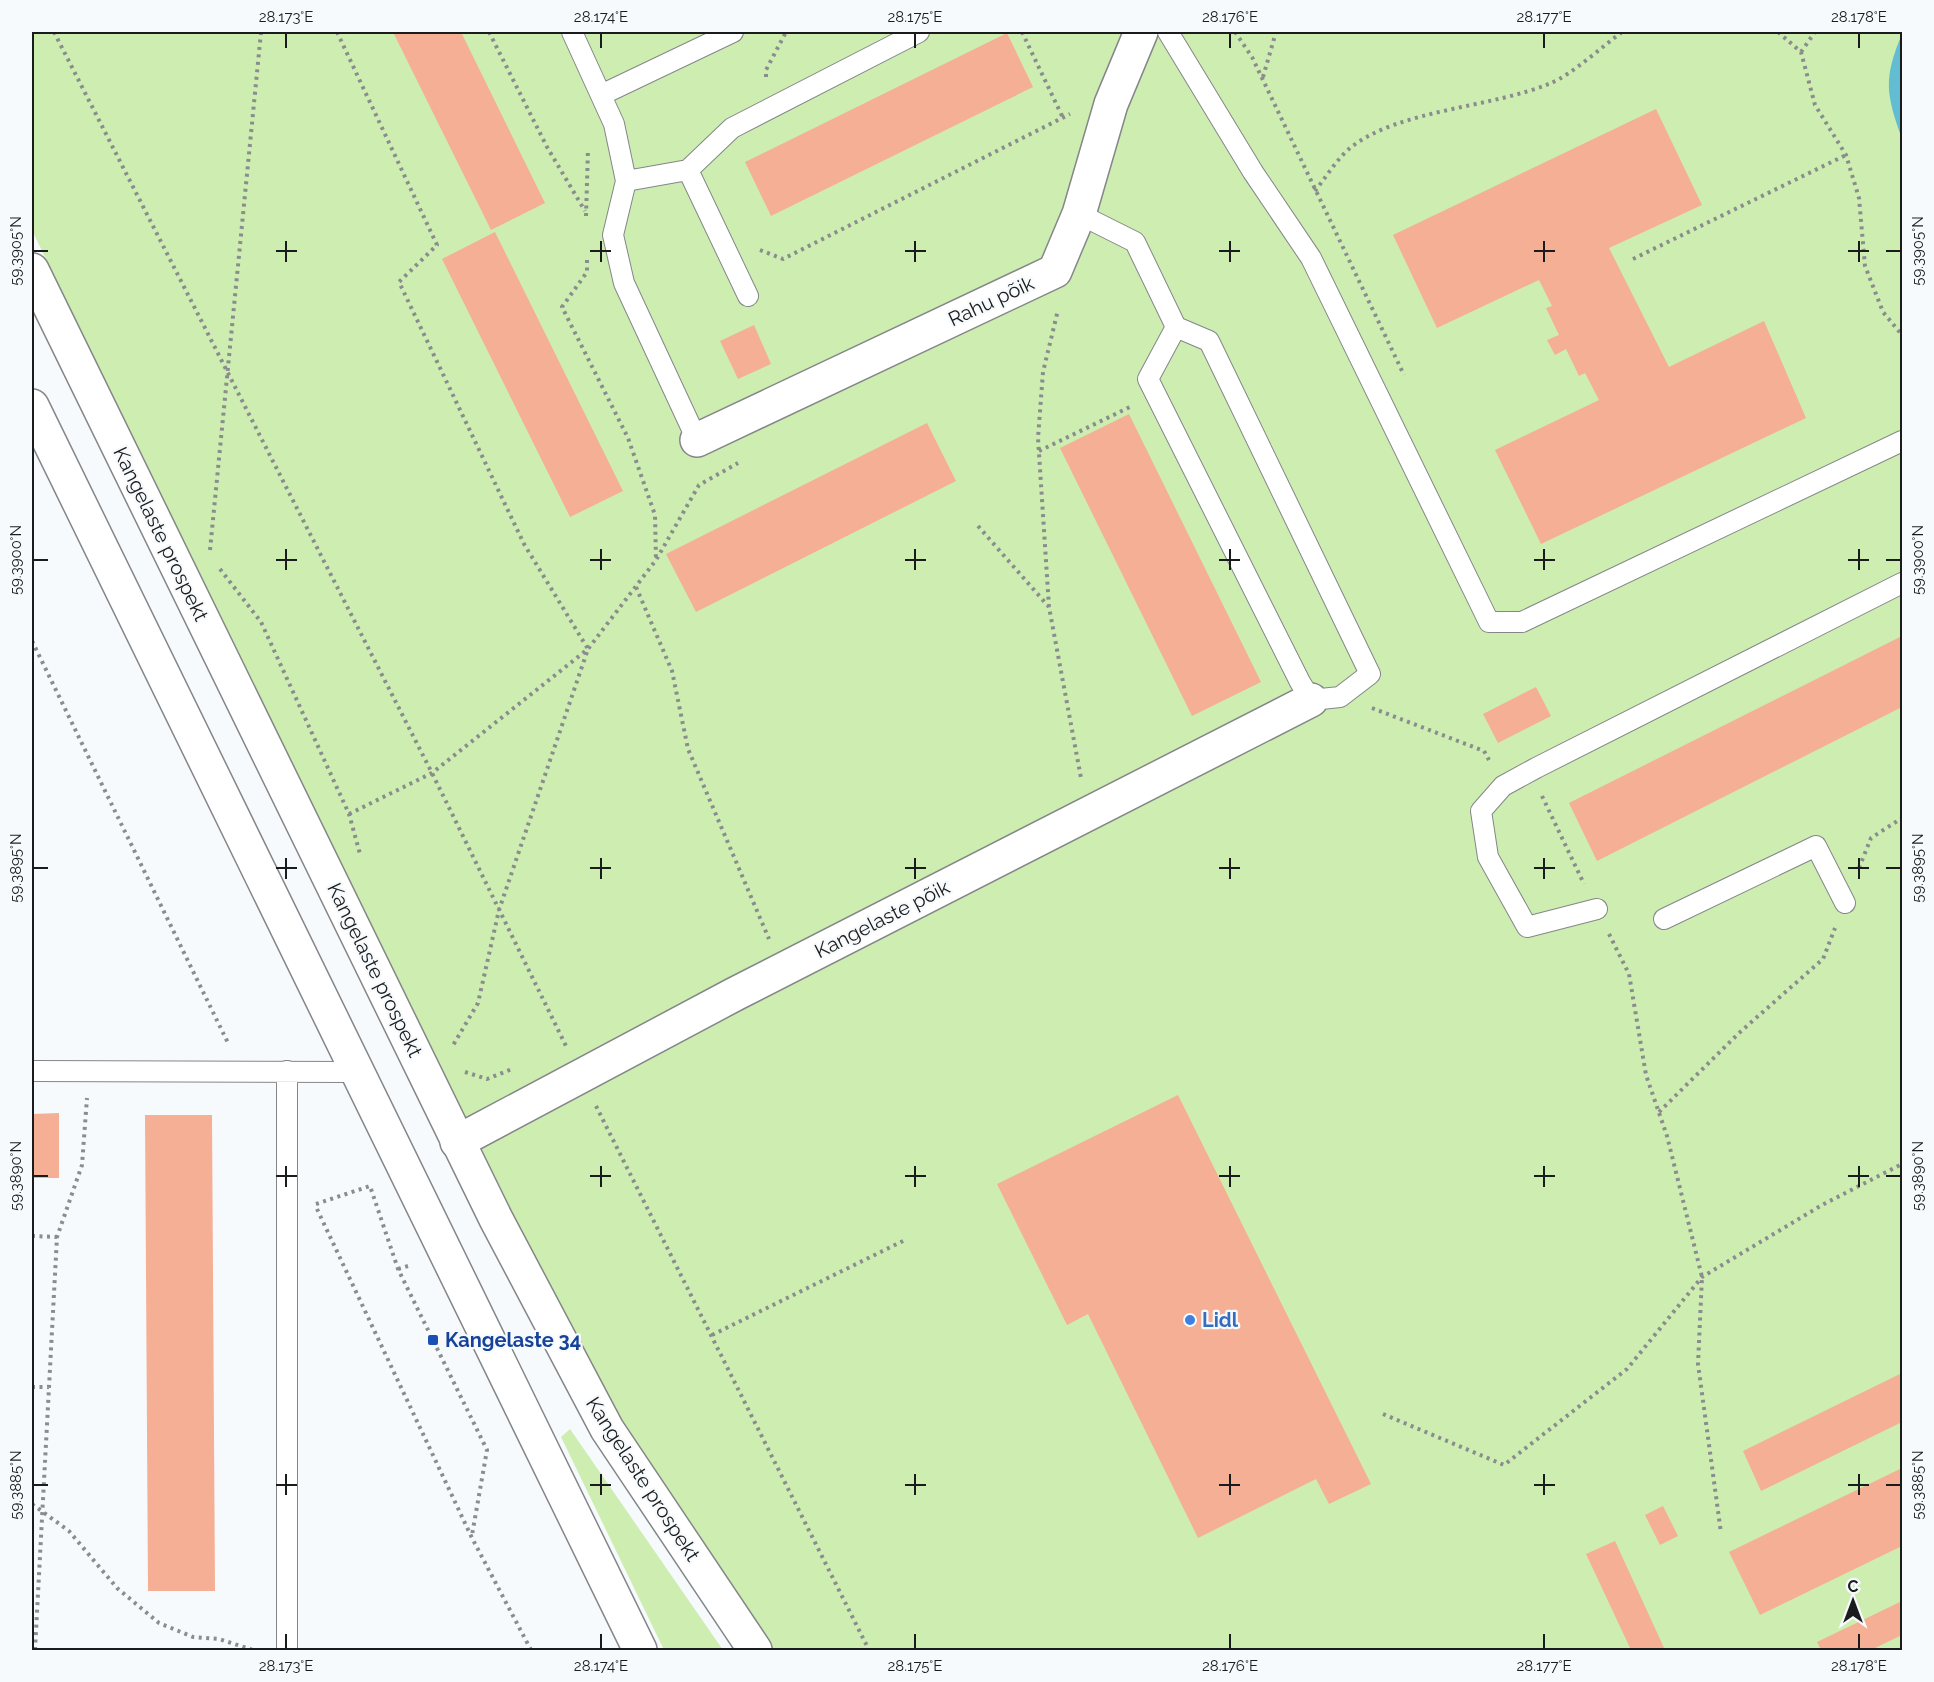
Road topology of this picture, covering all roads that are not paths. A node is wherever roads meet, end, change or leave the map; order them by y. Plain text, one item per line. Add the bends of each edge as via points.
1 (572, 32) edge
2 (733, 32) edge
3 (919, 32) edge
4 (1141, 32) edge
5 (1168, 32) edge
6 (601, 95) junction
7 (687, 170) junction
8 (627, 181) junction
9 (1079, 214) junction
10 (32, 270) edge
11 (748, 297) dead end
12 (1176, 327) junction
13 (32, 406) edge
14 (697, 440) joint
15 (1902, 441) edge
16 (43, 452) edge
17 (1902, 583) edge
18 (1325, 698) junction
19 (1845, 903) road end
20 (1597, 909) road end
21 (1664, 919) dead end
22 (32, 1071) edge
23 (286, 1071) junction
24 (355, 1072) junction
25 (457, 1142) junction
26 (287, 1650) edge
27 (640, 1650) edge
28 (755, 1650) edge

1 - 6 lane
2 - 6 lane
3 - 7 lane via 732,128
4 - 9 main road, Rahu põik via 1111,104
5 - 15 lane via 1253,172 1311,258 1489,622 1522,622
6 - 8 lane via 614,124
7 - 8 lane
7 - 11 lane
8 - 14 lane via 613,236 624,283
9 - 12 lane via 1135,242
9 - 14 main road, Rahu põik via 1054,271
10 - 25 main road, Kangelaste prospekt
12 - 18 lane via 1148,379
12 - 18 lane via 1209,342 1370,674
13 - 16 main road
16 - 24 main road
17 - 20 lane via 1503,786 1481,811 1488,857 1527,927
18 - 25 main road, Kangelaste põik via 735,994 574,1063
19 - 21 lane via 1816,846
22 - 23 lane
23 - 24 lane
23 - 26 lane
24 - 27 main road
25 - 28 main road, Kangelaste prospekt via 607,1429

